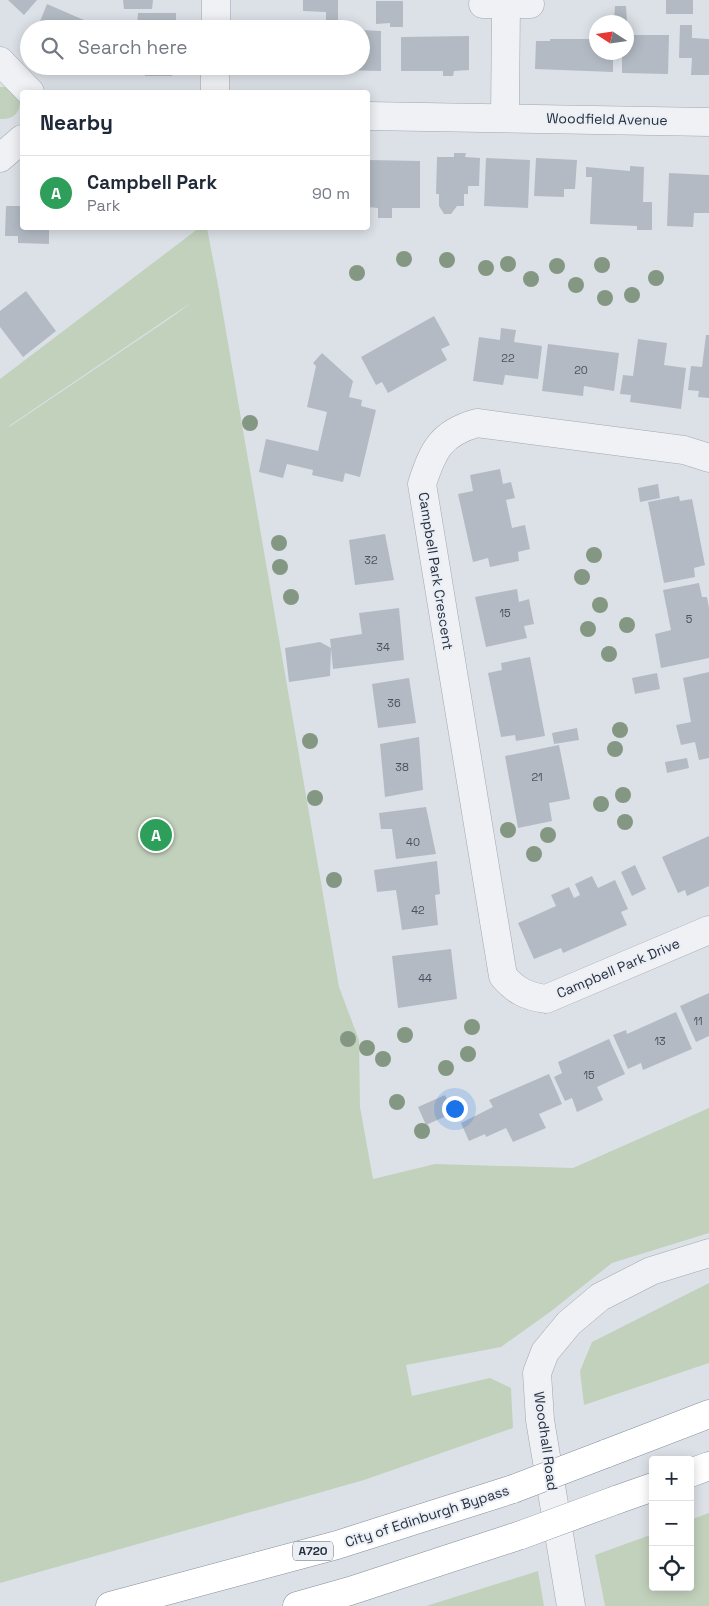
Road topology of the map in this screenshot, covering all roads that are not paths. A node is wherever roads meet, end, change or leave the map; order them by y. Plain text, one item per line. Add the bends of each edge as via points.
1 (216, 0) edge
2 (506, 4) dead end
3 (216, 20) edge
4 (0, 61) edge
5 (215, 75) edge
6 (28, 90) edge
7 (215, 90) edge
8 (370, 116) edge
9 (505, 117) junction
10 (709, 122) edge
11 (709, 458) edge
12 (709, 930) edge
13 (503, 976) joint
14 (709, 1253) edge
15 (709, 1414) edge
16 (709, 1466) edge
17 (694, 1472) edge
18 (649, 1488) edge
19 (110, 1606) edge
20 (297, 1606) edge
21 (571, 1606) edge

1 - 3 street
2 - 9 street
4 - 6 street
5 - 7 street
8 - 9 street, Woodfield Avenue
9 - 10 street, Woodfield Avenue
11 - 13 street, Campbell Park Crescent via 684,450 477,423 456,429 442,442 430,461 422,484
12 - 13 street, Campbell Park Drive via 546,999 528,996 513,988
14 - 21 street, Woodhall Road via 651,1271 600,1297 569,1323 546,1352 537,1373 540,1420
15 - 19 highway, City of Edinburgh Bypass / A720, bridge via 513,1489 336,1545
16 - 17 highway
18 - 20 highway, bridge via 521,1535

